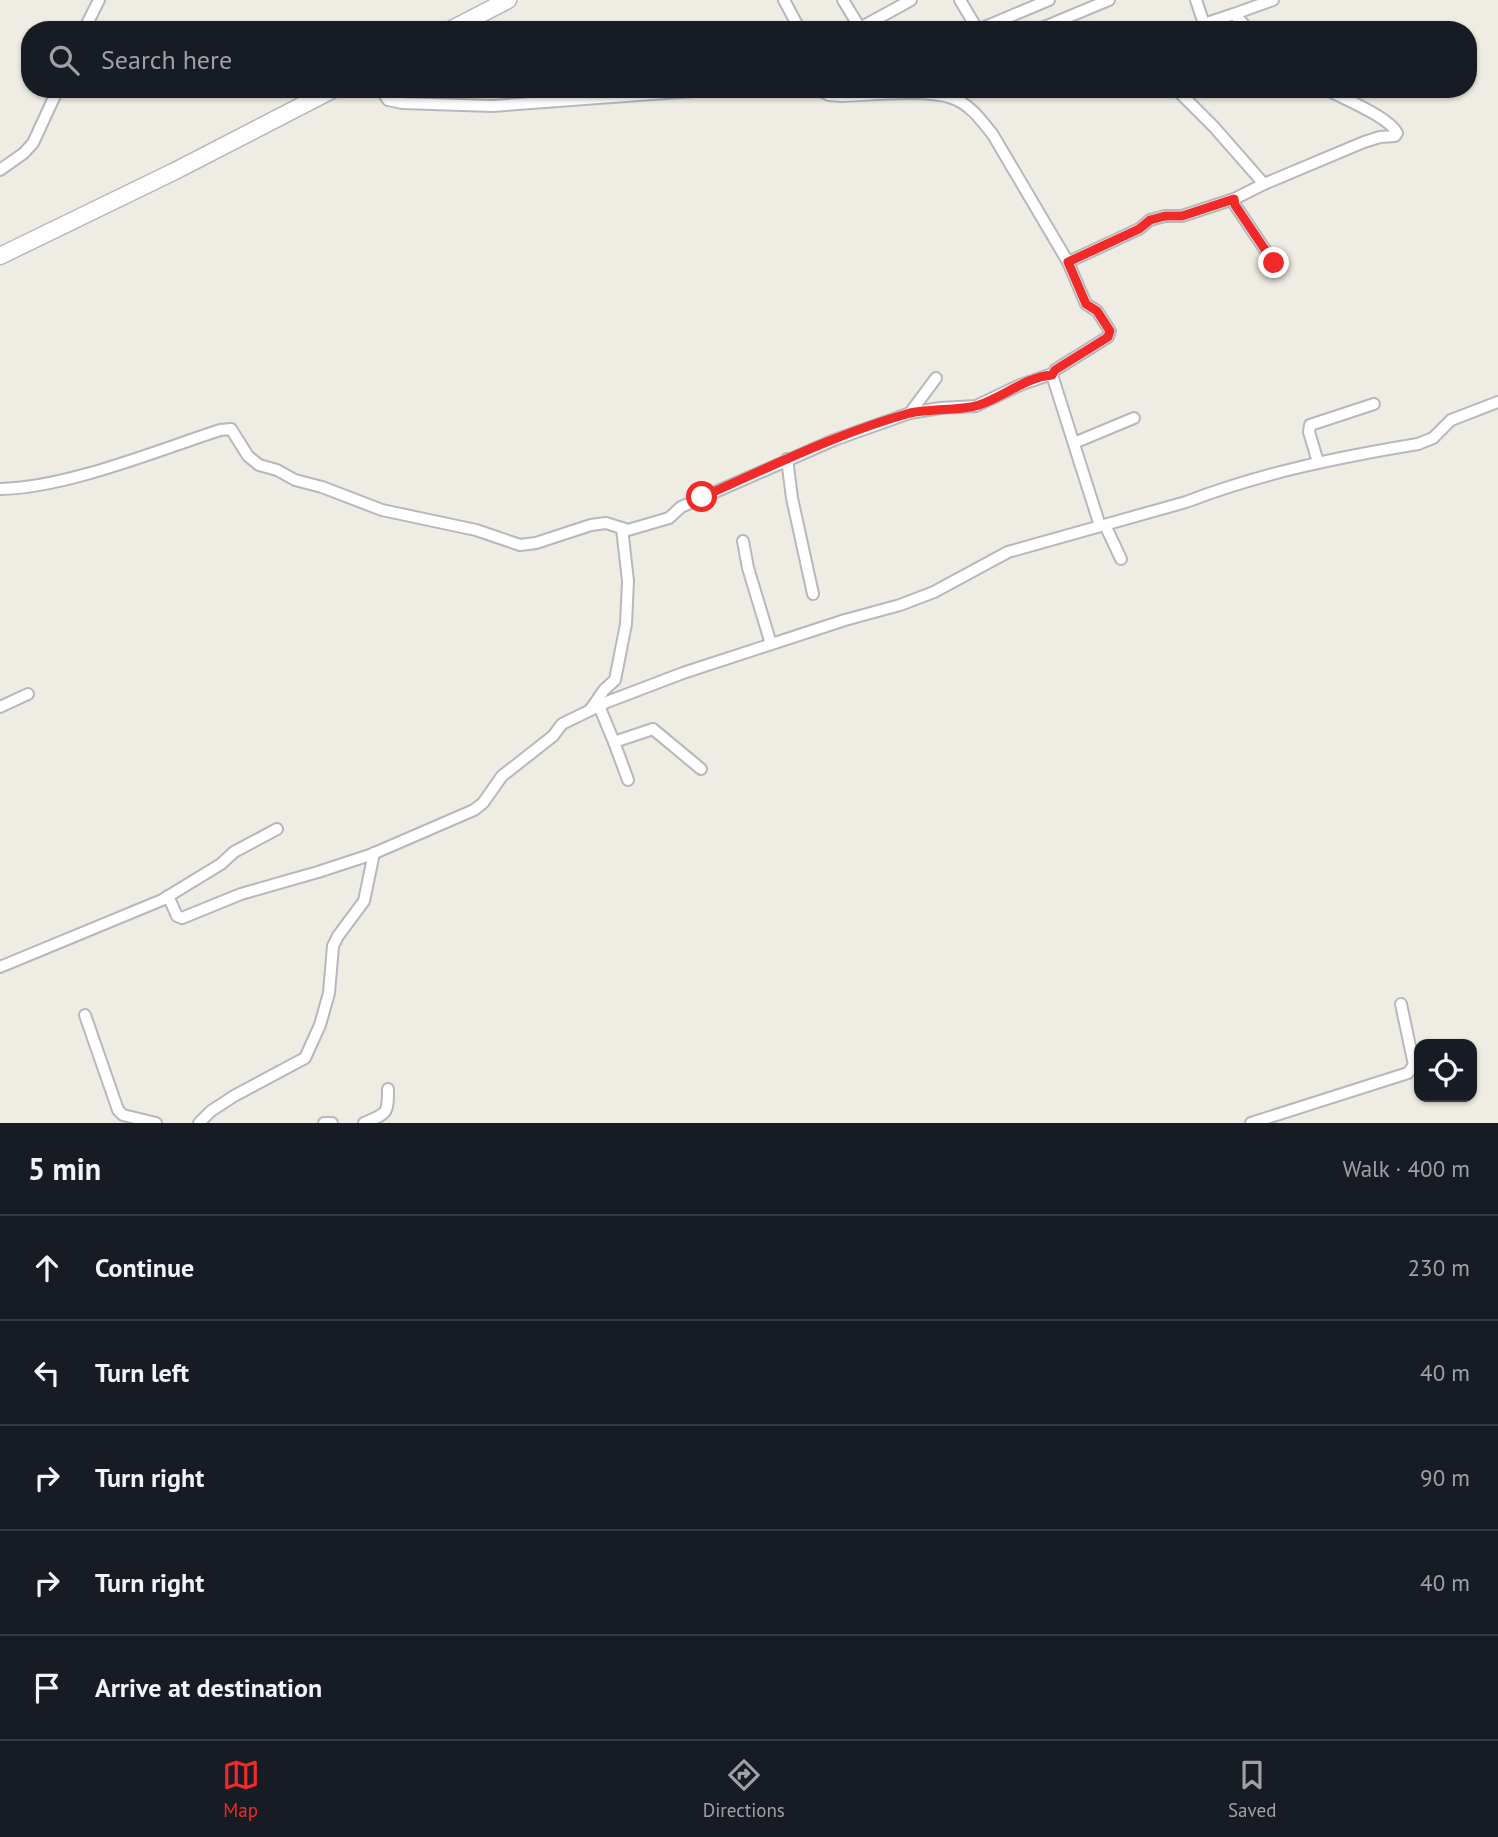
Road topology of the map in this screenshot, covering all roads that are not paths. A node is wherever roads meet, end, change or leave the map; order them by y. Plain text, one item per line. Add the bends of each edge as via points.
1 (99, 0) edge
2 (508, 0) edge
3 (784, 0) edge
4 (843, 0) edge
5 (911, 0) edge
6 (960, 0) edge
7 (1049, 0) edge
8 (1109, 0) edge
9 (1196, 0) edge
10 (1273, 0) edge
11 (1234, 14) junction
12 (88, 21) edge
13 (467, 21) edge
14 (795, 21) edge
15 (856, 21) edge
16 (873, 21) edge
17 (972, 21) edge
18 (999, 21) edge
19 (1059, 21) edge
20 (1204, 21) edge
21 (1214, 21) edge
22 (1241, 21) edge
23 (54, 98) edge
24 (317, 98) edge
25 (387, 98) edge
26 (599, 98) edge
27 (954, 98) edge
28 (1185, 98) edge
29 (1342, 98) edge
30 (0, 170) edge
31 (1264, 184) junction
32 (1234, 199) junction
33 (0, 256) edge
34 (1068, 262) junction
35 (1274, 263) dead end
36 (1052, 375) junction
37 (936, 378) dead end
38 (1498, 402) edge
39 (1374, 404) dead end
40 (911, 413) junction
41 (1134, 418) dead end
42 (1074, 443) junction
43 (787, 459) junction
44 (1318, 462) junction
45 (0, 489) edge
46 (1103, 526) junction
47 (622, 528) junction
48 (743, 541) dead end
49 (1121, 559) dead end
50 (813, 594) dead end
51 (771, 644) junction
52 (28, 694) dead end
53 (0, 707) edge
54 (595, 708) junction
55 (614, 742) junction
56 (701, 769) dead end
57 (628, 780) dead end
58 (277, 829) dead end
59 (374, 853) junction
60 (167, 895) junction
61 (0, 967) edge
62 (1401, 1004) dead end
63 (85, 1015) dead end
64 (388, 1089) dead end
65 (156, 1123) edge
66 (200, 1123) edge
67 (324, 1123) edge
68 (332, 1123) edge
69 (364, 1123) edge
70 (1251, 1123) edge

1 - 12 street
2 - 13 main road
3 - 14 street
4 - 15 street
5 - 16 street
6 - 17 street
7 - 18 street
8 - 19 street
9 - 20 street
10 - 11 street
11 - 21 street
11 - 22 street
23 - 30 street via 33,143
24 - 33 main road
25 - 26 street via 402,103 492,106
27 - 34 street via 979,116 993,135
28 - 31 street
29 - 31 street via 1394,128 1395,136 1364,142
31 - 32 street
32 - 34 street via 1182,216 1150,220
32 - 35 street
34 - 36 street via 1086,304 1097,311 1110,331 1108,337
36 - 40 street via 976,406
36 - 42 street
37 - 40 street
38 - 44 street via 1451,420 1433,439 1418,444
39 - 44 street via 1310,425
40 - 43 street
41 - 42 street
42 - 46 street
43 - 47 street via 681,506 669,518
43 - 50 street
44 - 46 street
45 - 47 street via 90,472 231,429 259,465 295,480 382,510 476,530 520,545 591,524
46 - 49 street
46 - 51 street via 1008,552 934,592
47 - 54 street via 628,581 626,624 615,680
48 - 51 street
51 - 54 street
52 - 53 street
54 - 55 street
54 - 59 street via 562,724 502,776 474,810
55 - 56 street via 653,729
55 - 57 street
58 - 60 street
59 - 60 street via 241,894 182,918
59 - 66 street via 364,901 334,946 329,993 305,1059 234,1096
60 - 61 street
62 - 70 street via 1413,1065 1408,1073
63 - 65 street via 118,1110
64 - 69 street via 386,1113
67 - 68 street

